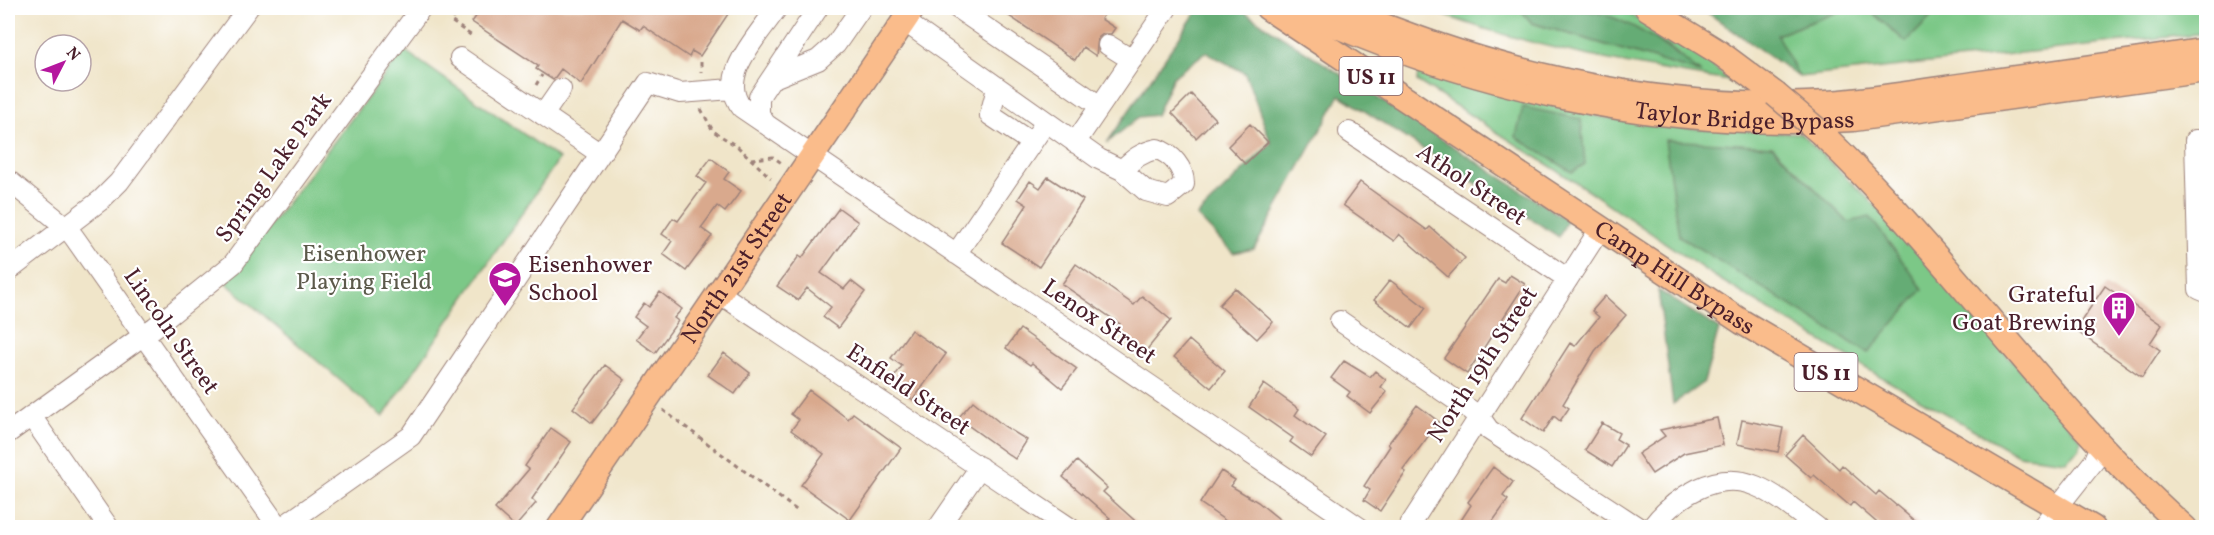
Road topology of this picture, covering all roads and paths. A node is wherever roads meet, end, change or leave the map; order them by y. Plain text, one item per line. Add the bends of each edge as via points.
1 (248, 8) edge
2 (421, 8) edge
3 (461, 8) edge
4 (777, 8) edge
5 (818, 8) edge
6 (861, 8) edge
7 (957, 8) edge
8 (1268, 8) edge
9 (1296, 8) edge
10 (1340, 8) edge
11 (1647, 8) edge
12 (1159, 10) edge
13 (908, 14) edge
14 (472, 36) dead end
15 (1108, 45) dead end
16 (2206, 50) edge
17 (460, 58) dead end
18 (1132, 60) junction
19 (701, 62) dead end
20 (2206, 70) edge
21 (542, 75) dead end
22 (769, 80) junction
23 (536, 85) dead end
24 (998, 88) junction
25 (561, 89) dead end
26 (732, 89) junction
27 (701, 91) junction
28 (1100, 106) junction
29 (543, 115) junction
30 (1046, 122) junction
31 (765, 123) junction
32 (1349, 132) dead end
33 (2206, 140) edge
34 (1032, 143) junction
35 (1075, 143) junction
36 (599, 153) junction
37 (812, 155) junction
38 (751, 159) junction
39 (784, 164) dead end
40 (1122, 170) dead end
41 (8, 180) edge
42 (773, 180) dead end
43 (66, 227) junction
44 (1600, 229) junction
45 (956, 254) junction
46 (8, 271) edge
47 (1568, 279) junction
48 (719, 292) junction
49 (2206, 292) edge
50 (1340, 321) dead end
51 (144, 335) junction
52 (647, 399) junction
53 (31, 416) junction
54 (1479, 416) junction
55 (8, 433) edge
56 (2101, 447) junction
57 (980, 467) junction
58 (2057, 505) junction
59 (799, 512) dead end
60 (109, 528) edge
61 (280, 528) edge
62 (559, 528) edge
63 (938, 528) edge
64 (1071, 528) edge
65 (1360, 528) edge
66 (1408, 528) edge
67 (1639, 528) edge
68 (1651, 528) edge
69 (1818, 528) edge
70 (2041, 528) edge
71 (2093, 528) edge
72 (2185, 528) edge

1 - 43 street via 124,175 101,200
2 - 51 street, Spring Lake Park via 233,264
3 - 14 path via 451,21
4 - 26 street via 736,70
5 - 22 street
6 - 22 street via 836,44 818,60
7 - 28 street
8 - 44 main road, Camp Hill Bypass / US 11
9 - 20 main road, Taylor Bridge Bypass via 1379,44 1471,75 1584,102 1709,119 1854,119
10 - 16 main road via 1439,46 1569,81 1662,96 1760,104 1852,101
11 - 56 main road, bridge via 1720,53 1822,134 1898,214
12 - 18 street
13 - 24 street
13 - 37 main road, North 21st Street
15 - 18 street
17 - 29 street
18 - 28 street
19 - 27 path
21 - 23 path
22 - 31 street via 757,105
24 - 30 street
24 - 34 street via 990,115
25 - 29 street
26 - 27 street
26 - 31 street, Lenox Street via 742,108
27 - 36 street via 680,93 648,83
27 - 38 path via 701,108 708,126
28 - 35 street
29 - 36 street
30 - 34 street
30 - 35 street
31 - 37 street, Lenox Street
32 - 47 street, Athol Street
33 - 49 street via 2195,140 2199,289
34 - 45 street
35 - 40 street
36 - 61 street via 411,436
37 - 45 street, Lenox Street
37 - 48 main road, North 21st Street
38 - 39 path via 773,157
38 - 42 path
41 - 43 street, Lincoln Street
43 - 46 street
43 - 51 street, Lincoln Street
44 - 47 street, North 19th Street
44 - 58 main road, Camp Hill Bypass / US 11 via 1742,322
45 - 65 street, Lenox Street
47 - 54 street, North 19th Street
48 - 52 main road, North 21st Street
48 - 57 street, Enfield Street
50 - 54 street
51 - 53 street, Spring Lake Park
51 - 61 street, Lincoln Street
52 - 59 path
52 - 62 main road, North 21st Street
53 - 55 street, Spring Lake Park
53 - 60 street
54 - 66 street, North 19th Street
54 - 67 street via 1489,430
56 - 58 street via 2095,460
56 - 72 main road
57 - 63 street
57 - 64 street, Enfield Street
58 - 70 street
58 - 71 main road, Camp Hill Bypass / US 11
68 - 69 street via 1697,488 1737,481 1771,494

